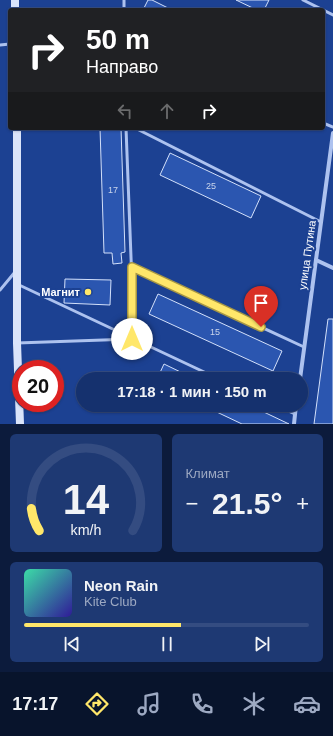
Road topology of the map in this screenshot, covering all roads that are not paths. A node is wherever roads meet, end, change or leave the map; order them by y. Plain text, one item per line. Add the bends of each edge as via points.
1 (303, 0) edge
2 (319, 8) edge
3 (17, 130) edge
4 (126, 130) edge
5 (139, 130) edge
6 (333, 133) edge
7 (321, 222) junction
8 (316, 260) junction
9 (132, 267) junction
10 (333, 268) edge
11 (18, 269) junction
12 (18, 284) junction
13 (0, 290) edge
14 (132, 339) junction
15 (17, 343) junction
16 (304, 347) junction
17 (204, 372) edge
18 (301, 372) edge
19 (291, 412) edge
20 (295, 414) joint
21 (20, 424) edge
22 (294, 424) edge

1 - 2 lane
3 - 11 main road
4 - 9 lane
5 - 7 lane
6 - 7 street, улица Путина
7 - 8 street, улица Путина
8 - 10 street
8 - 16 street, улица Путина
9 - 14 lane
9 - 16 lane
11 - 12 main road
11 - 13 lane
12 - 14 lane
12 - 15 main road
14 - 15 lane
14 - 17 lane
15 - 21 main road
16 - 18 street, улица Путина
19 - 20 lane
20 - 22 street

